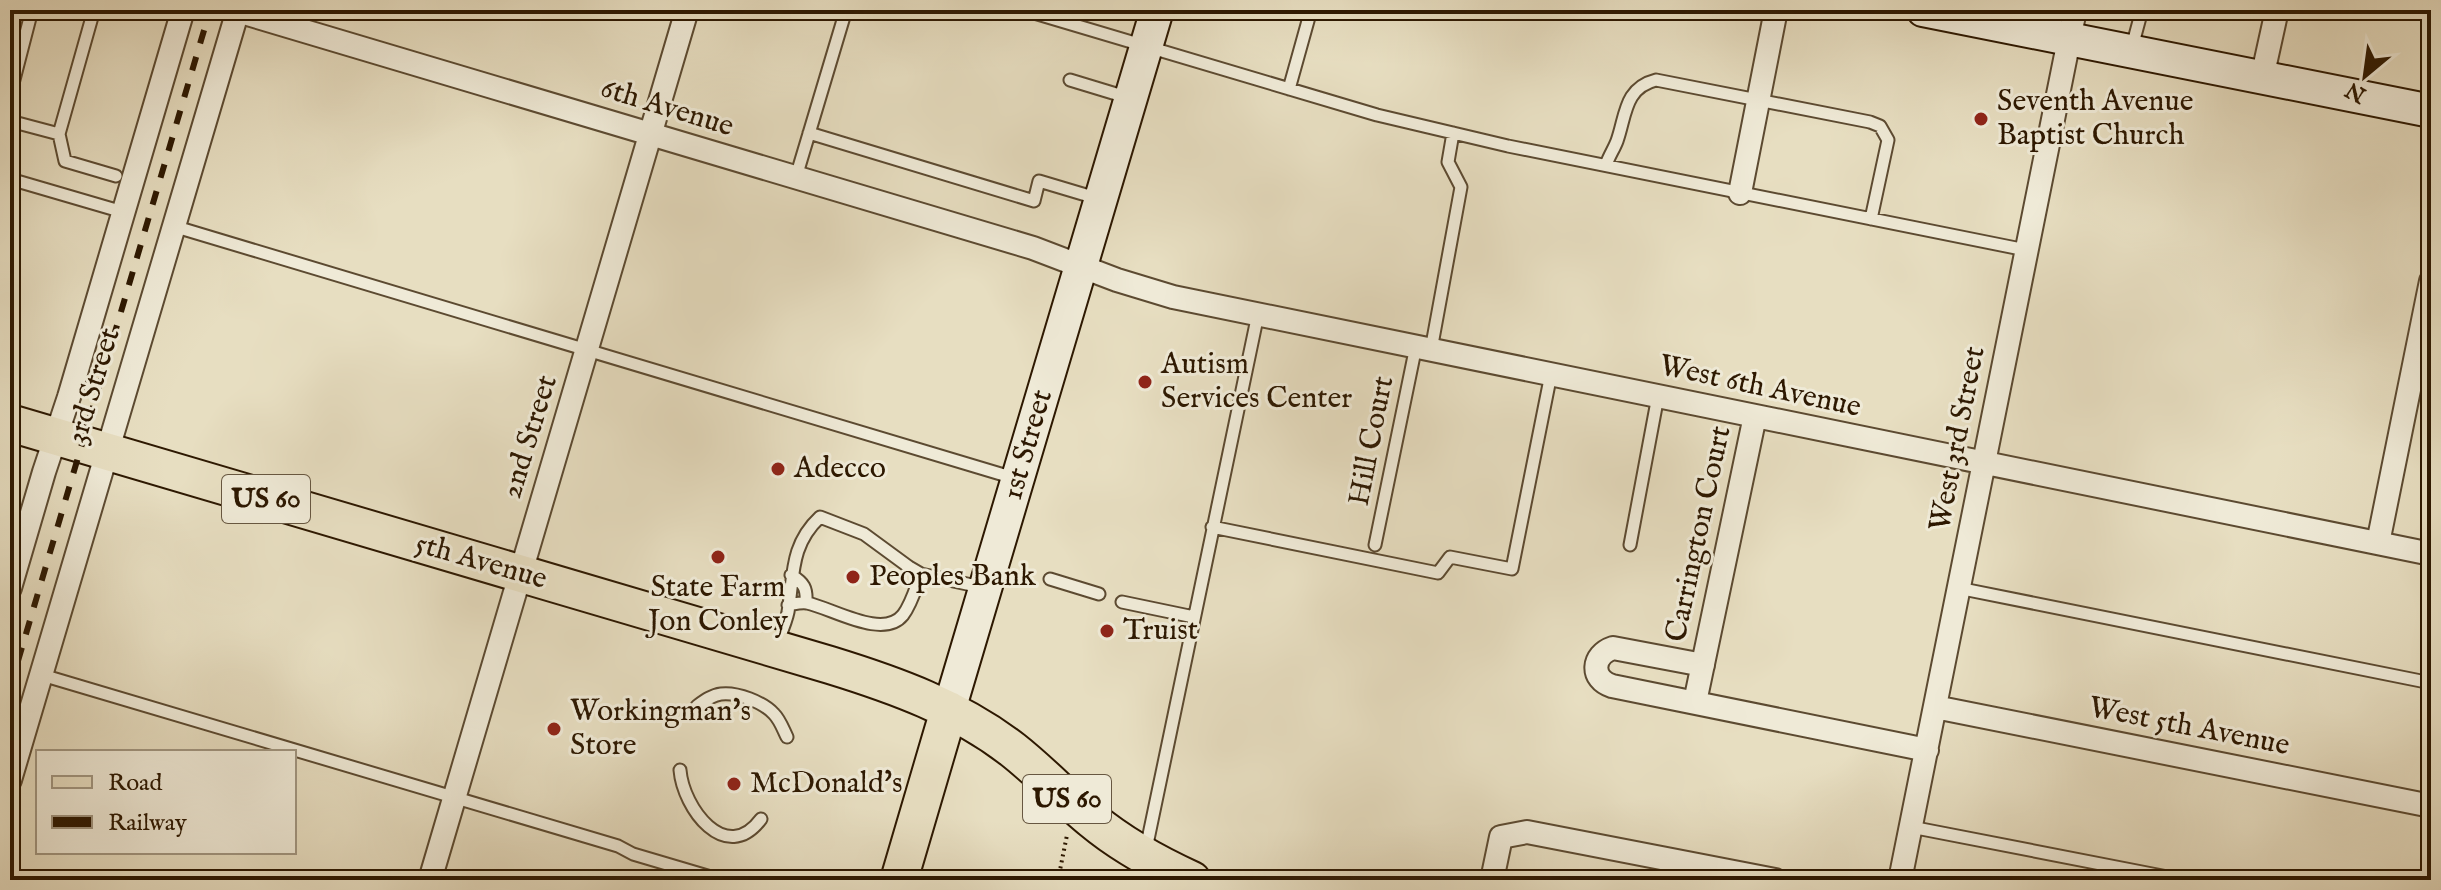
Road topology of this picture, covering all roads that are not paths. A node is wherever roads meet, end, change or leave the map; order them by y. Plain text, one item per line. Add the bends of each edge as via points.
1 (32, 10) edge
2 (94, 10) edge
3 (183, 10) edge
4 (236, 10) edge
5 (687, 10) edge
6 (846, 10) edge
7 (1024, 10) edge
8 (1157, 10) edge
9 (1311, 10) edge
10 (1776, 10) edge
11 (1923, 10) edge
12 (2142, 10) edge
13 (2277, 10) edge
14 (2072, 24) edge
15 (1146, 47) junction
16 (2131, 52) junction
17 (2262, 78) junction
18 (1070, 80) dead end
19 (1289, 89) junction
20 (10, 95) edge
21 (1131, 98) junction
22 (1758, 100) junction
23 (2431, 111) edge
24 (10, 121) edge
25 (809, 133) junction
26 (1453, 133) junction
27 (59, 134) junction
28 (650, 134) junction
29 (1606, 165) junction
30 (116, 176) dead end
31 (796, 177) junction
32 (10, 179) edge
33 (1740, 193) junction
34 (1101, 199) junction
35 (123, 212) junction
36 (1871, 219) junction
37 (173, 226) junction
38 (2026, 250) junction
39 (1081, 267) junction
40 (2431, 281) edge
41 (1258, 314) junction
42 (1423, 348) junction
43 (588, 350) junction
44 (1551, 374) junction
45 (1658, 396) junction
46 (1755, 416) junction
47 (10, 423) edge
48 (56, 437) junction
49 (105, 452) junction
50 (1984, 463) junction
51 (1019, 479) junction
52 (1212, 527) junction
53 (2378, 543) junction
54 (1375, 545) dead end
55 (1630, 545) dead end
56 (2431, 554) edge
57 (521, 574) junction
58 (921, 574) junction
59 (791, 575) junction
60 (1050, 579) dead end
61 (10, 588) edge
62 (986, 588) junction
63 (1958, 588) junction
64 (1099, 594) dead end
65 (1122, 602) dead end
66 (806, 603) junction
67 (788, 605) junction
68 (1194, 617) junction
69 (775, 649) junction
70 (1703, 665) junction
71 (42, 675) junction
72 (2431, 683) edge
73 (1695, 702) junction
74 (697, 706) dead end
75 (1935, 707) junction
76 (949, 710) junction
77 (787, 737) dead end
78 (296, 750) edge
79 (296, 750) edge
80 (1927, 750) junction
81 (680, 770) dead end
82 (10, 780) edge
83 (455, 797) junction
84 (2431, 806) edge
85 (761, 819) dead end
86 (1911, 827) junction
87 (1144, 856) junction
88 (430, 880) edge
89 (721, 880) edge
90 (899, 880) edge
91 (1192, 880) edge
92 (1492, 880) edge
93 (1775, 880) edge
94 (1900, 880) edge
95 (2183, 880) edge

1 - 20 lane
2 - 27 lane
3 - 35 street, 3rd Street
4 - 28 street, 6th Avenue
4 - 37 street, 3rd Street
5 - 28 street, 2nd Street
6 - 25 lane
7 - 15 lane
8 - 15 street, 1st Street
9 - 19 lane
10 - 22 street
11 - 14 street
12 - 16 lane
13 - 17 street
14 - 16 street
14 - 38 street, West 3rd Street
15 - 19 lane
15 - 21 street, 1st Street
16 - 17 street
17 - 23 street
18 - 21 lane
19 - 26 lane
21 - 34 street, 1st Street
22 - 29 lane via 1656,80 1645,83 1628,102
22 - 33 street
22 - 36 lane via 1880,126 1888,140
24 - 27 lane
25 - 31 lane
25 - 34 lane via 1034,201 1039,181
26 - 29 lane
26 - 42 lane, Hill Court via 1448,162 1461,187
27 - 30 lane via 65,161
28 - 31 street, 6th Avenue
28 - 43 street, 2nd Street
29 - 33 lane
31 - 39 street, 6th Avenue
32 - 35 lane
33 - 36 lane
34 - 39 street, 1st Street
35 - 48 street, 3rd Street
36 - 38 lane
37 - 43 lane
37 - 49 street, 3rd Street
38 - 50 street, West 3rd Street
39 - 41 street, West 6th Avenue via 1160,293
39 - 51 street, 1st Street
40 - 53 street
41 - 42 street, West 6th Avenue
41 - 52 lane
42 - 44 street, West 6th Avenue
42 - 54 lane, Hill Court
43 - 51 lane
43 - 57 street, 2nd Street
44 - 45 street, West 6th Avenue
44 - 52 lane via 1512,569 1450,557 1438,573
45 - 46 street, West 6th Avenue
45 - 55 lane
46 - 50 street, West 6th Avenue
46 - 70 street, Carrington Court
47 - 48 main road, 5th Avenue / US 60
48 - 49 main road, 5th Avenue / US 60
48 - 61 street, 3rd Street
49 - 57 main road, 5th Avenue / US 60
49 - 71 street, 3rd Street
50 - 53 street, West 6th Avenue
50 - 63 street, West 3rd Street
51 - 62 street, 1st Street
52 - 68 lane
53 - 56 street, West 6th Avenue
57 - 69 main road, 5th Avenue / US 60
57 - 83 street, 2nd Street
58 - 59 lane via 864,534 820,517 800,544
58 - 62 lane
58 - 66 lane via 904,614 895,622 879,625
59 - 66 lane via 807,590
59 - 67 lane
60 - 64 lane
62 - 76 street, 1st Street
63 - 72 lane
63 - 75 street, West 3rd Street
65 - 68 lane
66 - 67 lane
67 - 69 lane
68 - 87 lane
69 - 76 main road, 5th Avenue / US 60 via 878,680
70 - 73 street, Carrington Court
70 - 73 street, Carrington Court via 1613,648 1596,664 1597,675 1606,684
71 - 78 lane
71 - 82 street, 3rd Street
73 - 80 street, Carrington Court
74 - 77 lane via 721,694 757,702 777,717
75 - 80 street, West 3rd Street
75 - 84 street, West 5th Avenue
76 - 87 main road, US 60 via 1013,750 1095,822
76 - 90 main road, 1st Street
79 - 83 lane
80 - 86 street, West 3rd Street
81 - 85 lane via 689,800 718,835 741,837
83 - 88 street, 2nd Street
83 - 89 lane
86 - 94 street, West 3rd Street
86 - 95 lane
87 - 91 main road, US 60
92 - 93 street via 1501,837 1527,832

